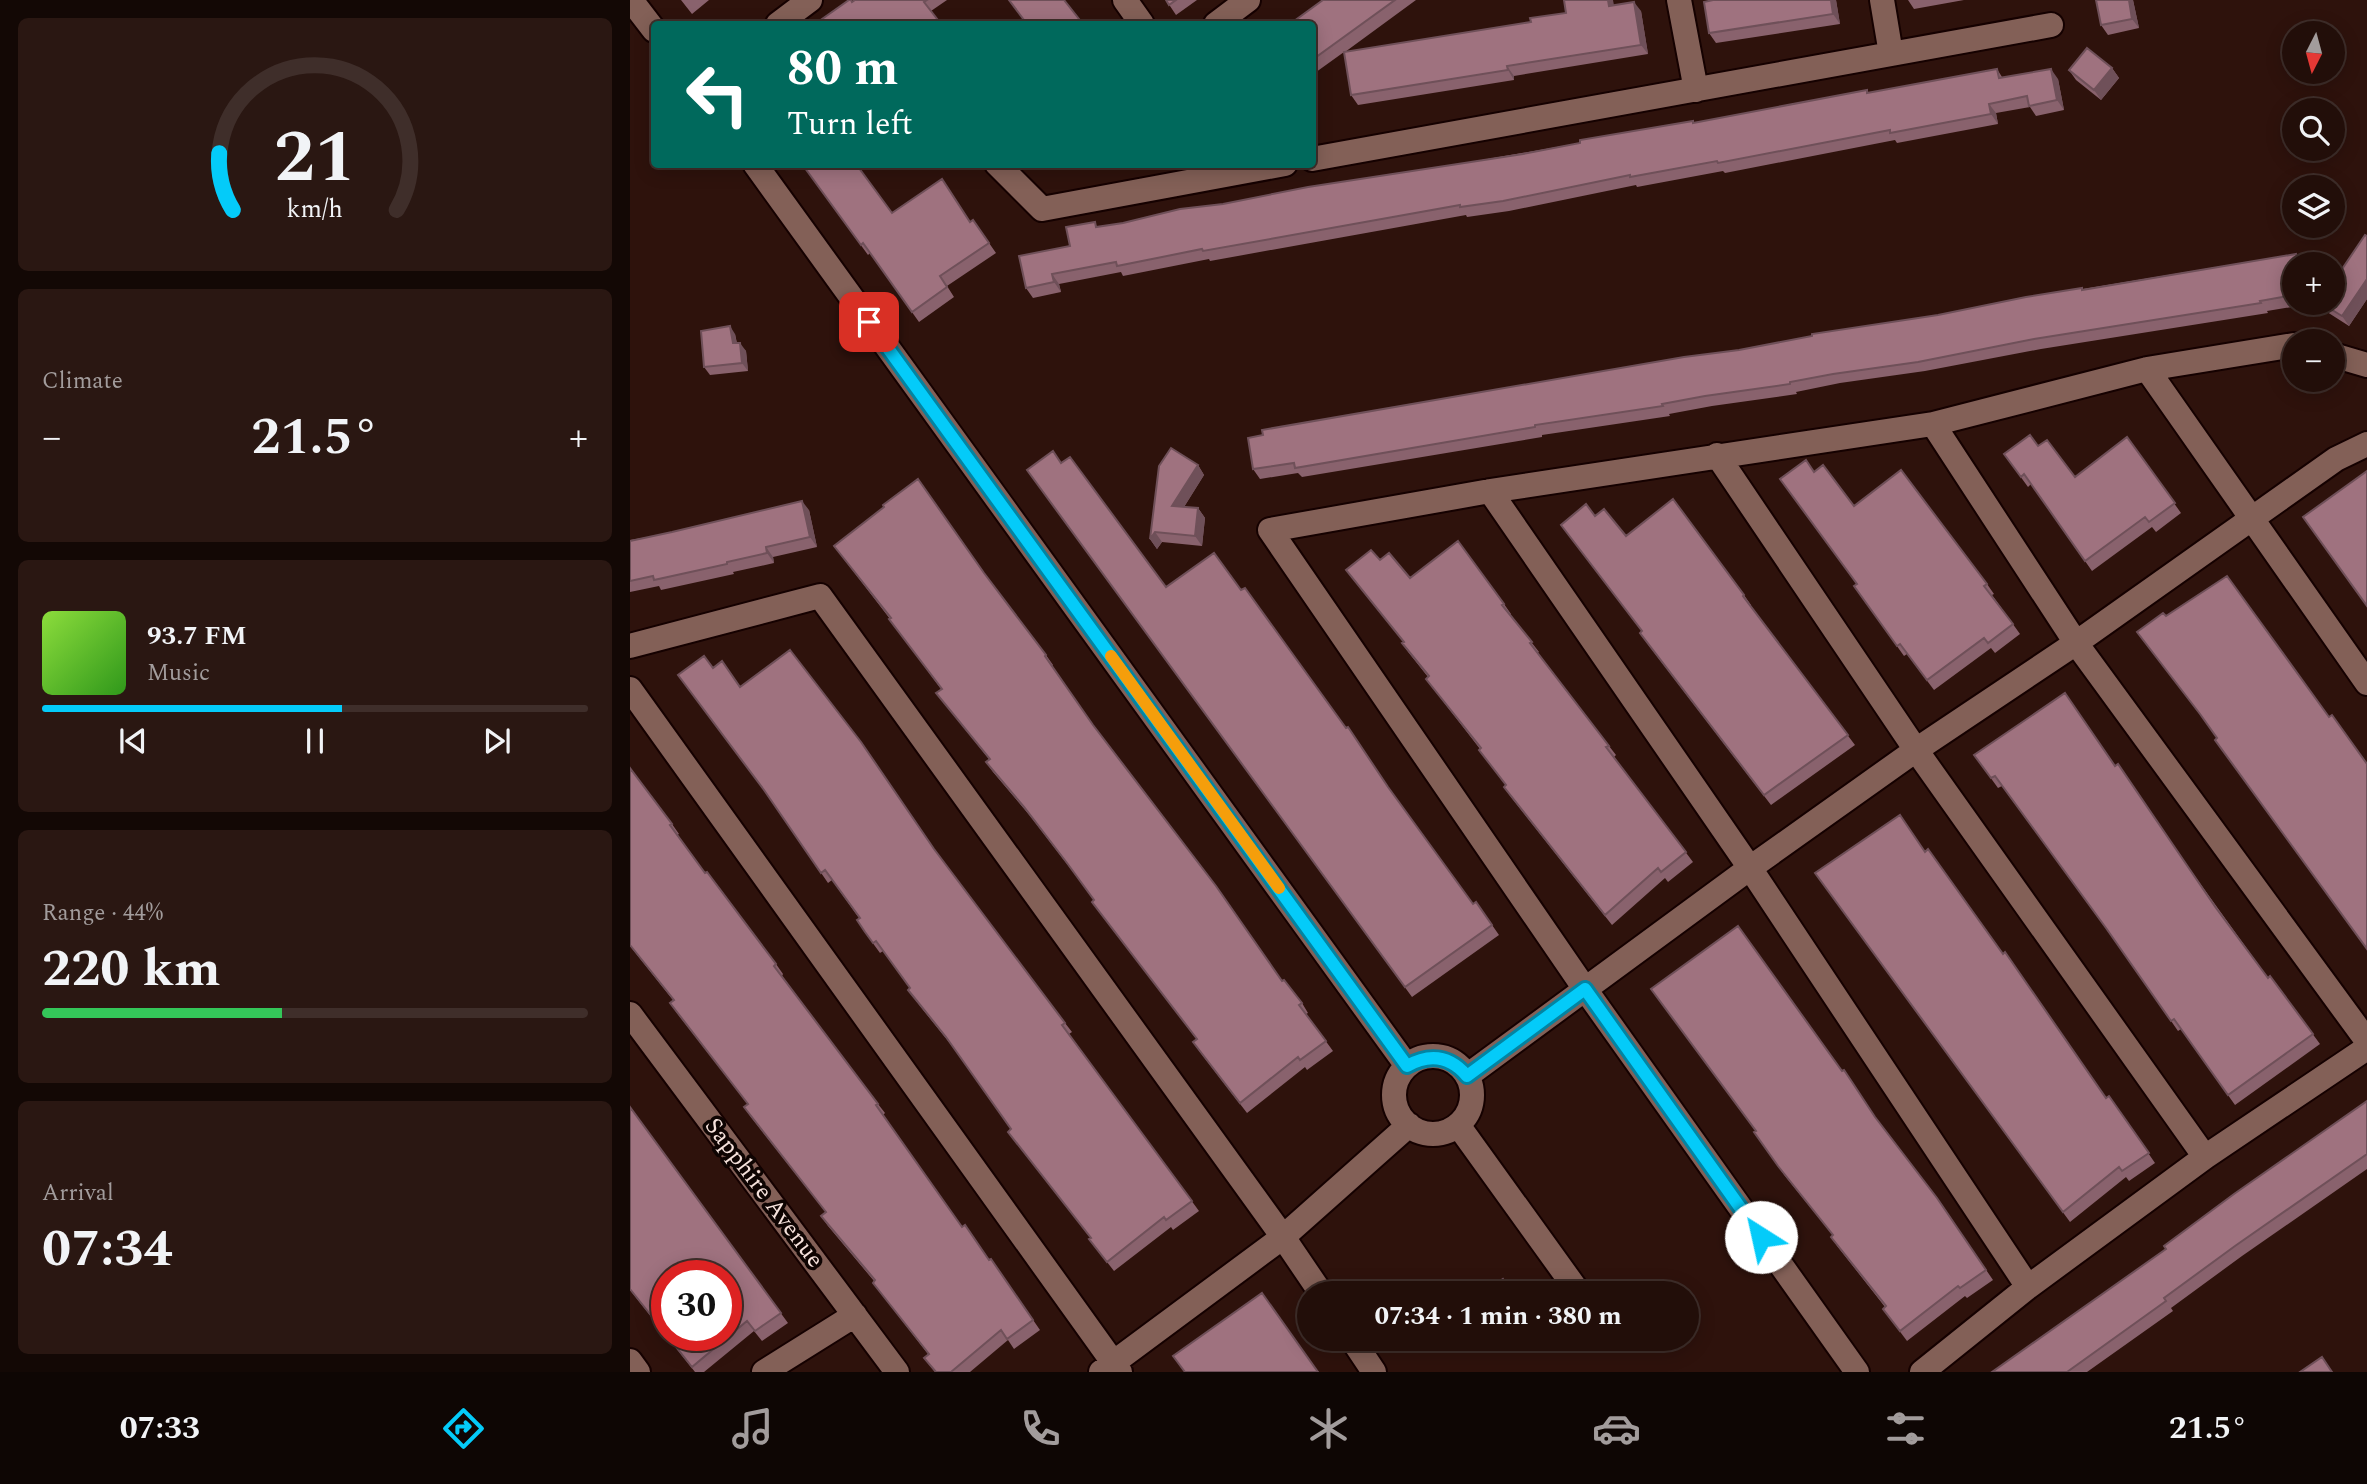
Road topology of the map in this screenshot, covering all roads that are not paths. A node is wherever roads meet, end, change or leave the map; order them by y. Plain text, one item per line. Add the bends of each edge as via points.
1 (631, 0) edge
2 (810, 0) edge
3 (1125, 0) edge
4 (1248, 0) edge
5 (1679, 0) edge
6 (1882, 0) edge
7 (782, 21) edge
8 (1140, 21) edge
9 (1220, 21) edge
10 (2051, 25) dead end
11 (651, 26) edge
12 (1891, 54) junction
13 (1696, 90) junction
14 (1316, 158) edge
15 (758, 168) edge
16 (1001, 168) edge
17 (1236, 169) edge
18 (2282, 347) edge
19 (2345, 359) edge
20 (2367, 365) edge
21 (2147, 369) junction
22 (1933, 424) junction
23 (2367, 444) edge
24 (1717, 455) junction
25 (1490, 491) junction
26 (2253, 518) junction
27 (2076, 643) junction
28 (630, 646) edge
29 (2367, 683) edge
30 (630, 689) edge
31 (1916, 750) junction
32 (1750, 868) junction
33 (1585, 989) junction
34 (630, 1014) edge
35 (2367, 1041) edge
36 (2367, 1048) edge
37 (1407, 1066) junction
38 (1467, 1076) junction
39 (1409, 1125) junction
40 (1458, 1125) junction
41 (2205, 1157) junction
42 (1283, 1237) junction
43 (1313, 1281) edge
44 (1570, 1281) edge
45 (2028, 1287) junction
46 (855, 1315) junction
47 (1360, 1351) edge
48 (630, 1361) edge
49 (1111, 1369) edge
50 (638, 1372) edge
51 (764, 1372) edge
52 (897, 1372) edge
53 (1374, 1372) edge
54 (1857, 1372) edge
55 (1922, 1372) edge

1 - 11 street
2 - 7 street
3 - 8 street
4 - 9 street
5 - 13 street
6 - 12 street
10 - 12 street
12 - 13 street
13 - 14 street
15 - 37 street
16 - 17 street via 1042,209
18 - 21 street
19 - 20 street
21 - 22 street
21 - 26 street
22 - 24 street
22 - 27 street
23 - 26 street via 2336,459
24 - 25 street
24 - 31 street
25 - 32 street
25 - 33 street via 1270,530
26 - 27 street
26 - 29 street
27 - 31 street
27 - 35 street
28 - 42 street via 820,596
30 - 49 street
31 - 32 street
31 - 41 street
32 - 33 street
32 - 45 street
33 - 38 street
33 - 54 street
34 - 46 street, Sapphire Avenue
36 - 41 street
37 - 38 street via 1420,1059 1446,1059
37 - 39 street via 1399,1076 1395,1102 1399,1116
38 - 40 street via 1472,1102
39 - 40 street via 1433,1134
39 - 42 street
40 - 44 street
41 - 45 street
42 - 43 street
42 - 49 street
45 - 55 street
46 - 51 street
46 - 52 street, Sapphire Avenue
47 - 53 street
48 - 50 street

